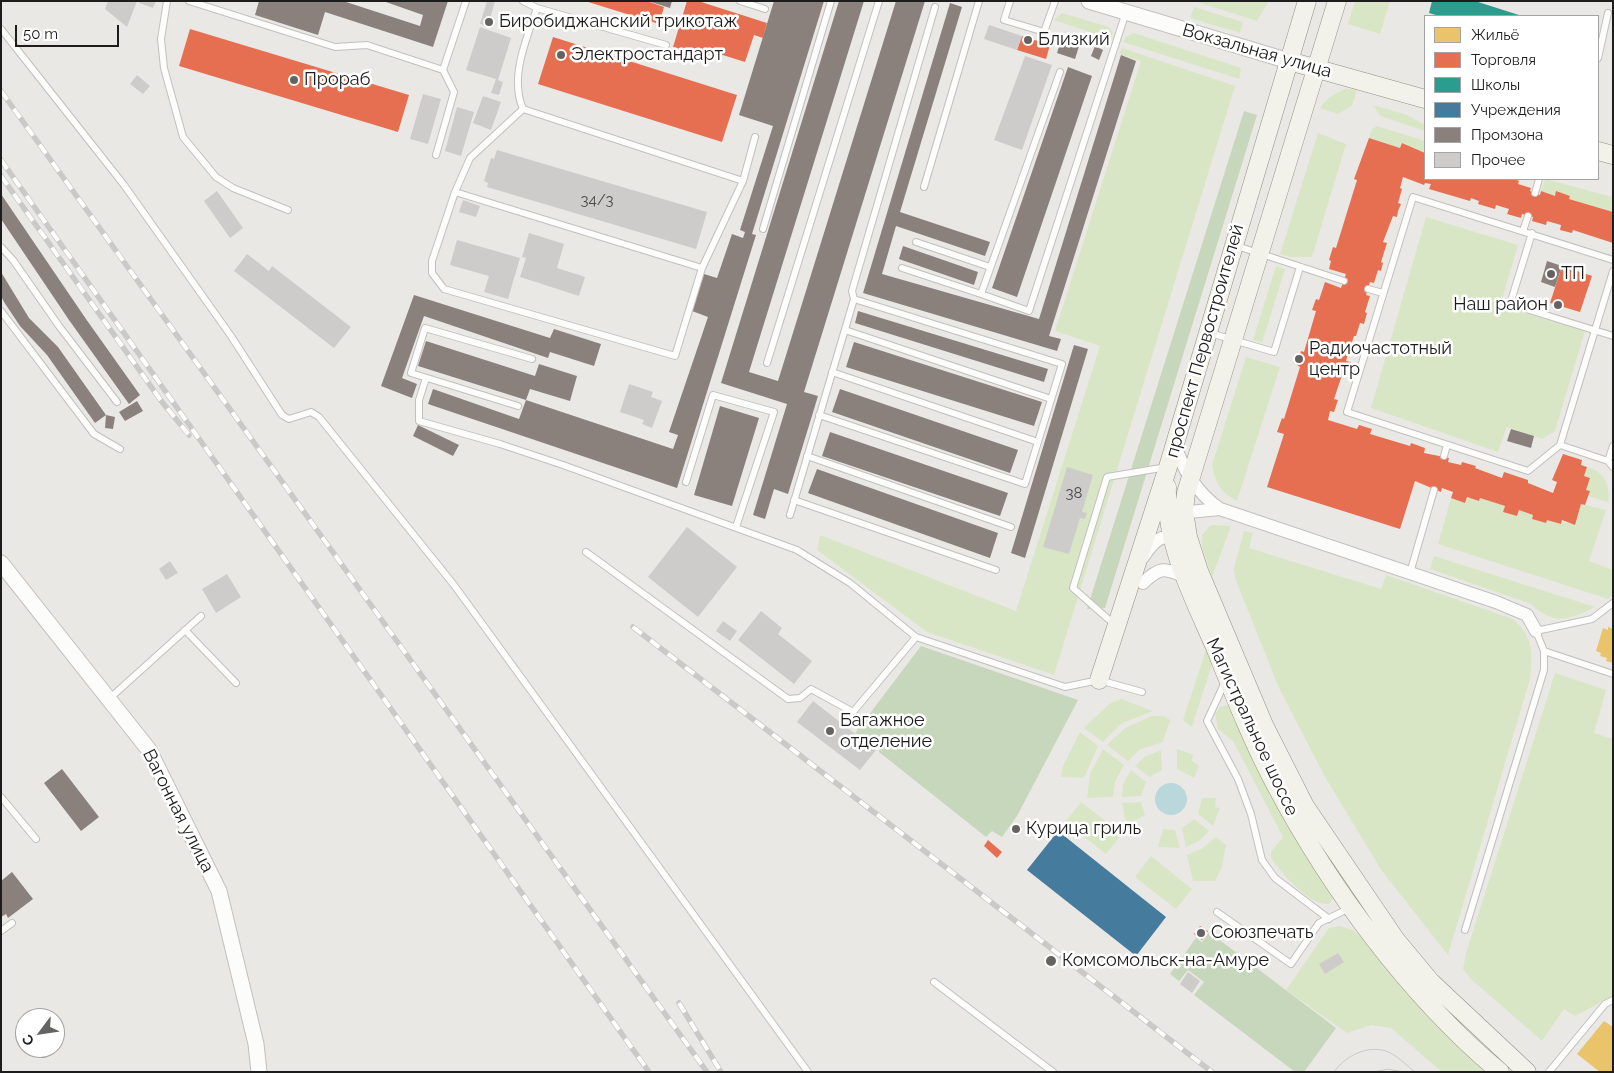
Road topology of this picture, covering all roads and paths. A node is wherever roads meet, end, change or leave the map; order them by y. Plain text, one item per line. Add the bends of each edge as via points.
1 (167, 1) edge
2 (189, 1) edge
3 (466, 1) edge
4 (523, 1) edge
5 (740, 1) edge
6 (830, 1) edge
7 (879, 1) edge
8 (979, 1) edge
9 (1010, 1) edge
10 (1055, 1) edge
11 (1089, 1) edge
12 (1307, 1) edge
13 (1337, 1) edge
14 (935, 6) dead end
15 (537, 8) junction
16 (765, 9) dead end
17 (1126, 12) junction
18 (1608, 13) dead end
19 (1, 29) edge
20 (666, 45) dead end
21 (1599, 54) edge
22 (1289, 61) junction
23 (1316, 69) junction
24 (443, 70) junction
25 (1060, 72) dead end
26 (1424, 99) edge
27 (523, 109) junction
28 (756, 137) dead end
29 (1599, 151) edge
30 (436, 154) dead end
31 (1613, 155) edge
32 (1539, 180) edge
33 (743, 181) junction
34 (924, 187) dead end
35 (455, 192) junction
36 (1534, 193) dead end
37 (288, 210) dead end
38 (1528, 216) dead end
39 (763, 229) dead end
40 (1523, 231) junction
41 (1532, 233) junction
42 (916, 242) dead end
43 (1233, 245) junction
44 (1, 247) edge
45 (1260, 254) junction
46 (1613, 260) edge
47 (990, 267) junction
48 (1300, 267) junction
49 (702, 268) junction
50 (902, 268) dead end
51 (1613, 272) edge
52 (1344, 281) dead end
53 (1368, 289) dead end
54 (1383, 293) junction
55 (981, 294) junction
56 (854, 299) junction
57 (1, 311) edge
58 (845, 330) junction
59 (1594, 330) junction
60 (1207, 332) junction
61 (1613, 336) edge
62 (1234, 340) junction
63 (532, 359) dead end
64 (767, 363) dead end
65 (832, 372) junction
66 (426, 378) junction
67 (1051, 399) junction
68 (117, 402) dead end
69 (518, 406) dead end
70 (820, 415) junction
71 (1038, 442) junction
72 (1175, 444) junction
73 (1447, 445) junction
74 (1560, 445) junction
75 (1613, 446) edge
76 (120, 449) dead end
77 (808, 456) junction
78 (1444, 456) dead end
79 (1608, 461) junction
80 (1168, 467) junction
81 (1613, 467) edge
82 (1191, 476) junction
83 (686, 482) dead end
84 (1434, 490) dead end
85 (794, 500) junction
86 (1220, 509) junction
87 (1175, 513) junction
88 (790, 515) dead end
89 (736, 527) junction
90 (1011, 527) dead end
91 (1164, 539) junction
92 (586, 552) dead end
93 (1, 564) edge
94 (996, 570) dead end
95 (1410, 573) junction
96 (1192, 574) junction
97 (1138, 576) junction
98 (1613, 603) edge
99 (201, 616) dead end
100 (1116, 626) junction
101 (185, 630) junction
102 (1536, 631) junction
103 (916, 637) junction
104 (1544, 651) junction
105 (1613, 674) edge
106 (1234, 675) junction
107 (1104, 681) junction
108 (236, 683) dead end
109 (1142, 692) dead end
110 (109, 699) junction
111 (1, 797) edge
112 (36, 839) dead end
113 (1359, 901) junction
114 (1217, 912) dead end
115 (1329, 919) junction
116 (12, 923) dead end
117 (1465, 930) dead end
118 (1, 931) edge
119 (934, 982) dead end
120 (1613, 1000) edge
121 (1605, 1004) junction
122 (1613, 1006) edge
123 (259, 1072) edge
124 (808, 1072) edge
125 (1053, 1072) edge
126 (1500, 1072) edge
127 (1527, 1072) edge
128 (1549, 1072) edge

1 - 37 lane via 161,39 164,68 183,136 216,177 233,188
2 - 24 lane via 335,47 367,45
3 - 24 lane
4 - 15 lane
5 - 16 lane
6 - 39 lane
7 - 64 lane
8 - 34 lane
9 - 10 lane via 1004,20 1044,32
11 - 17 street, Вокзальная улица
12 - 22 main road, проспект Первостроителей
13 - 23 main road, проспект Первостроителей
14 - 56 lane via 852,291
15 - 20 lane
15 - 27 lane via 519,72
17 - 22 street, Вокзальная улица
17 - 55 lane via 1029,311
18 - 21 lane
19 - 124 lane via 124,185 231,336 282,415 289,419 311,412 319,417 448,578
22 - 23 main road, Вокзальная улица
22 - 43 main road, проспект Первостроителей
23 - 26 main road, Вокзальная улица
23 - 45 main road, проспект Первостроителей
24 - 30 lane via 454,92
25 - 47 lane
27 - 33 lane
27 - 35 lane via 470,158
28 - 33 lane
29 - 31 main road
32 - 36 lane
33 - 49 lane
35 - 49 lane
35 - 49 lane via 432,261 432,273 444,289 675,356
38 - 40 lane
40 - 41 lane
40 - 54 lane via 1412,197
41 - 46 lane
41 - 59 lane via 1510,304
42 - 47 lane
43 - 45 lane
43 - 60 main road, проспект Первостроителей
44 - 68 lane
45 - 48 lane
45 - 62 main road, проспект Первостроителей
47 - 55 lane
48 - 52 lane
48 - 62 lane via 1274,352
50 - 55 lane
51 - 59 lane
53 - 54 lane
54 - 73 lane via 1348,412
56 - 58 lane
56 - 67 lane via 1062,364
57 - 76 lane via 94,434
58 - 65 lane
58 - 67 lane
59 - 61 lane
59 - 74 lane
60 - 62 lane
60 - 72 main road, проспект Первостроителей
62 - 82 main road, проспект Первостроителей
63 - 66 lane via 425,328 411,373
65 - 70 lane
65 - 71 lane
66 - 69 lane
66 - 89 lane via 419,400 419,421 518,450
67 - 71 lane
70 - 71 lane via 1025,484
70 - 77 lane
72 - 80 main road, проспект Первостроителей
72 - 82 street
73 - 74 lane via 1528,471
73 - 78 lane
74 - 79 lane
75 - 79 lane
77 - 85 lane
77 - 90 lane
79 - 81 lane
80 - 87 main road, Магистральное шоссе
80 - 97 main road, проспект Первостроителей
80 - 100 lane via 1108,477 1073,588
82 - 86 street via 1204,497
82 - 87 main road, Магистральное шоссе
83 - 89 lane via 713,395 774,412
84 - 95 lane
85 - 88 lane
85 - 94 lane
86 - 87 street
86 - 95 street
87 - 91 main road
87 - 96 main road, Магистральное шоссе via 1188,538
89 - 103 lane via 796,550 850,583
91 - 96 main road, Магистральное шоссе
91 - 97 main road
92 - 103 lane via 788,698 800,698 812,689 853,712
93 - 110 street, Вагонная улица
95 - 102 street via 1527,616
96 - 97 street via 1164,569
96 - 106 main road, Магистральное шоссе
97 - 100 main road, проспект Первостроителей
97 - 107 main road
98 - 102 lane via 1592,620
99 - 101 lane
100 - 107 main road, проспект Первостроителей
101 - 108 lane
101 - 110 lane
102 - 104 lane
103 - 107 lane via 1065,687
104 - 105 lane
104 - 117 lane via 1544,670
106 - 113 main road, Магистральное шоссе
106 - 115 lane via 1207,721 1238,779 1251,814 1262,860 1275,878
107 - 109 lane
110 - 123 street, Вагонная улица via 149,750 219,891 256,1044
111 - 112 lane
113 - 115 lane
113 - 126 main road, Магистральное шоссе via 1381,947 1440,1015
113 - 127 main road, Магистральное шоссе via 1431,982
114 - 115 lane via 1291,964 1319,924
116 - 118 lane
119 - 125 lane
120 - 121 lane
121 - 122 lane
121 - 128 lane

